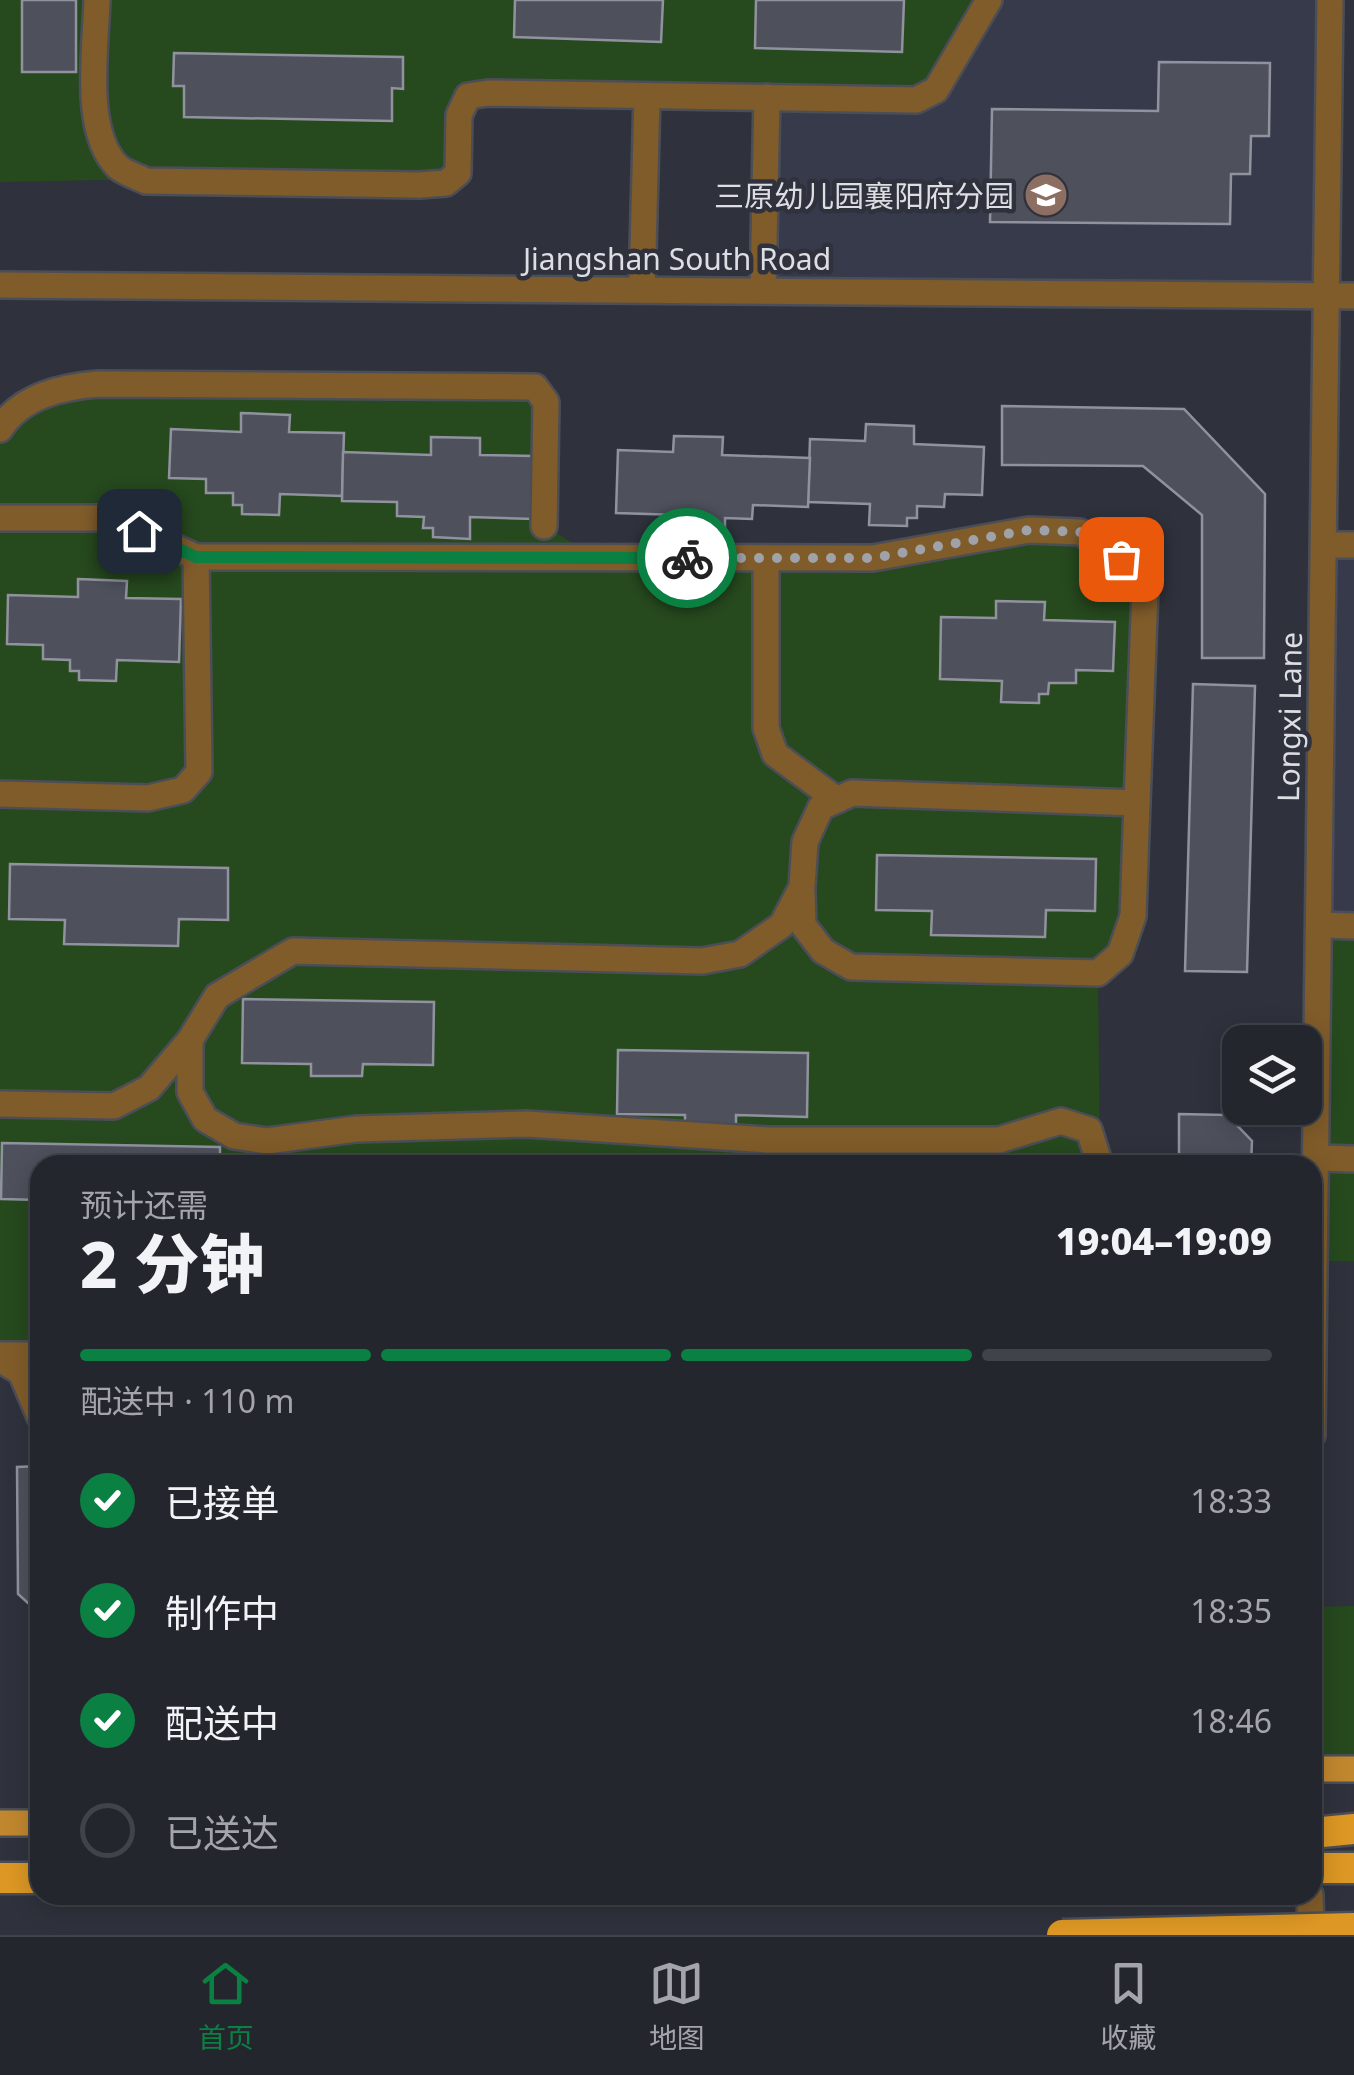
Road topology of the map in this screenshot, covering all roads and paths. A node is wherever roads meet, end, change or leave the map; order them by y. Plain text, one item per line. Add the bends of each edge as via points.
1 (98, 0) edge
2 (989, 0) edge
3 (1330, 0) edge
4 (647, 96) junction
5 (767, 97) junction
6 (0, 285) edge
7 (642, 290) junction
8 (762, 291) junction
9 (1328, 296) junction
10 (1354, 296) edge
11 (0, 429) edge
12 (0, 518) edge
13 (544, 526) dead end
14 (1324, 545) junction
15 (1354, 545) edge
16 (196, 557) junction
17 (766, 558) junction
18 (0, 794) edge
19 (837, 800) junction
20 (1137, 804) junction
21 (802, 888) junction
22 (1319, 926) junction
23 (1354, 926) edge
24 (190, 1040) junction
25 (0, 1104) edge
26 (1097, 1155) edge
27 (1316, 1155) edge
28 (1322, 1158) edge
29 (1354, 1159) edge
30 (30, 1356) edge
31 (0, 1357) edge
32 (30, 1393) edge
33 (1322, 1769) edge
34 (1354, 1769) edge
35 (0, 1823) edge
36 (30, 1823) edge
37 (1354, 1829) edge
38 (1322, 1832) edge
39 (1322, 1868) edge
40 (1354, 1868) edge
41 (0, 1878) edge
42 (30, 1878) edge
43 (1310, 1905) edge
44 (1354, 1928) edge
45 (1062, 1935) edge
46 (1311, 1935) edge

1 - 4 street via 99,135 118,167 146,181 446,182 458,173 458,115 468,96
2 - 5 street via 936,90 916,100
3 - 9 street, Longxi Lane
4 - 5 street
4 - 7 street
5 - 8 street
6 - 7 street, Jiangshan South Road
7 - 8 street, Jiangshan South Road
8 - 9 street, Jiangshan South Road
9 - 10 street, Jiangshan South Road
9 - 14 street, Longxi Lane
11 - 13 street via 12,411 61,387 98,384 534,387 546,402
12 - 16 street via 111,518
14 - 15 street
14 - 22 street, Longxi Lane
16 - 17 street
16 - 18 street via 199,772 183,790 148,798
17 - 19 street via 766,728 776,754
17 - 20 street via 873,558 1029,530 1080,532 1121,559 1145,590
19 - 20 street via 852,794
19 - 21 street via 821,807 805,842
20 - 21 street via 1133,916 1120,954 1098,972 850,967 823,951 803,925
21 - 24 street via 782,926 740,954 702,961 293,952 217,996
22 - 23 street
22 - 27 street, Longxi Lane
24 - 25 street via 149,1088 114,1106
24 - 26 street via 190,1092 206,1119 234,1136 267,1140 356,1129 527,1124 768,1140 999,1140 1061,1121 1089,1130
28 - 29 street
30 - 31 street
31 - 32 street via 21,1372
33 - 34 main road
35 - 36 main road
37 - 38 highway
39 - 40 highway
41 - 42 highway
43 - 46 street
44 - 45 highway, bridge

